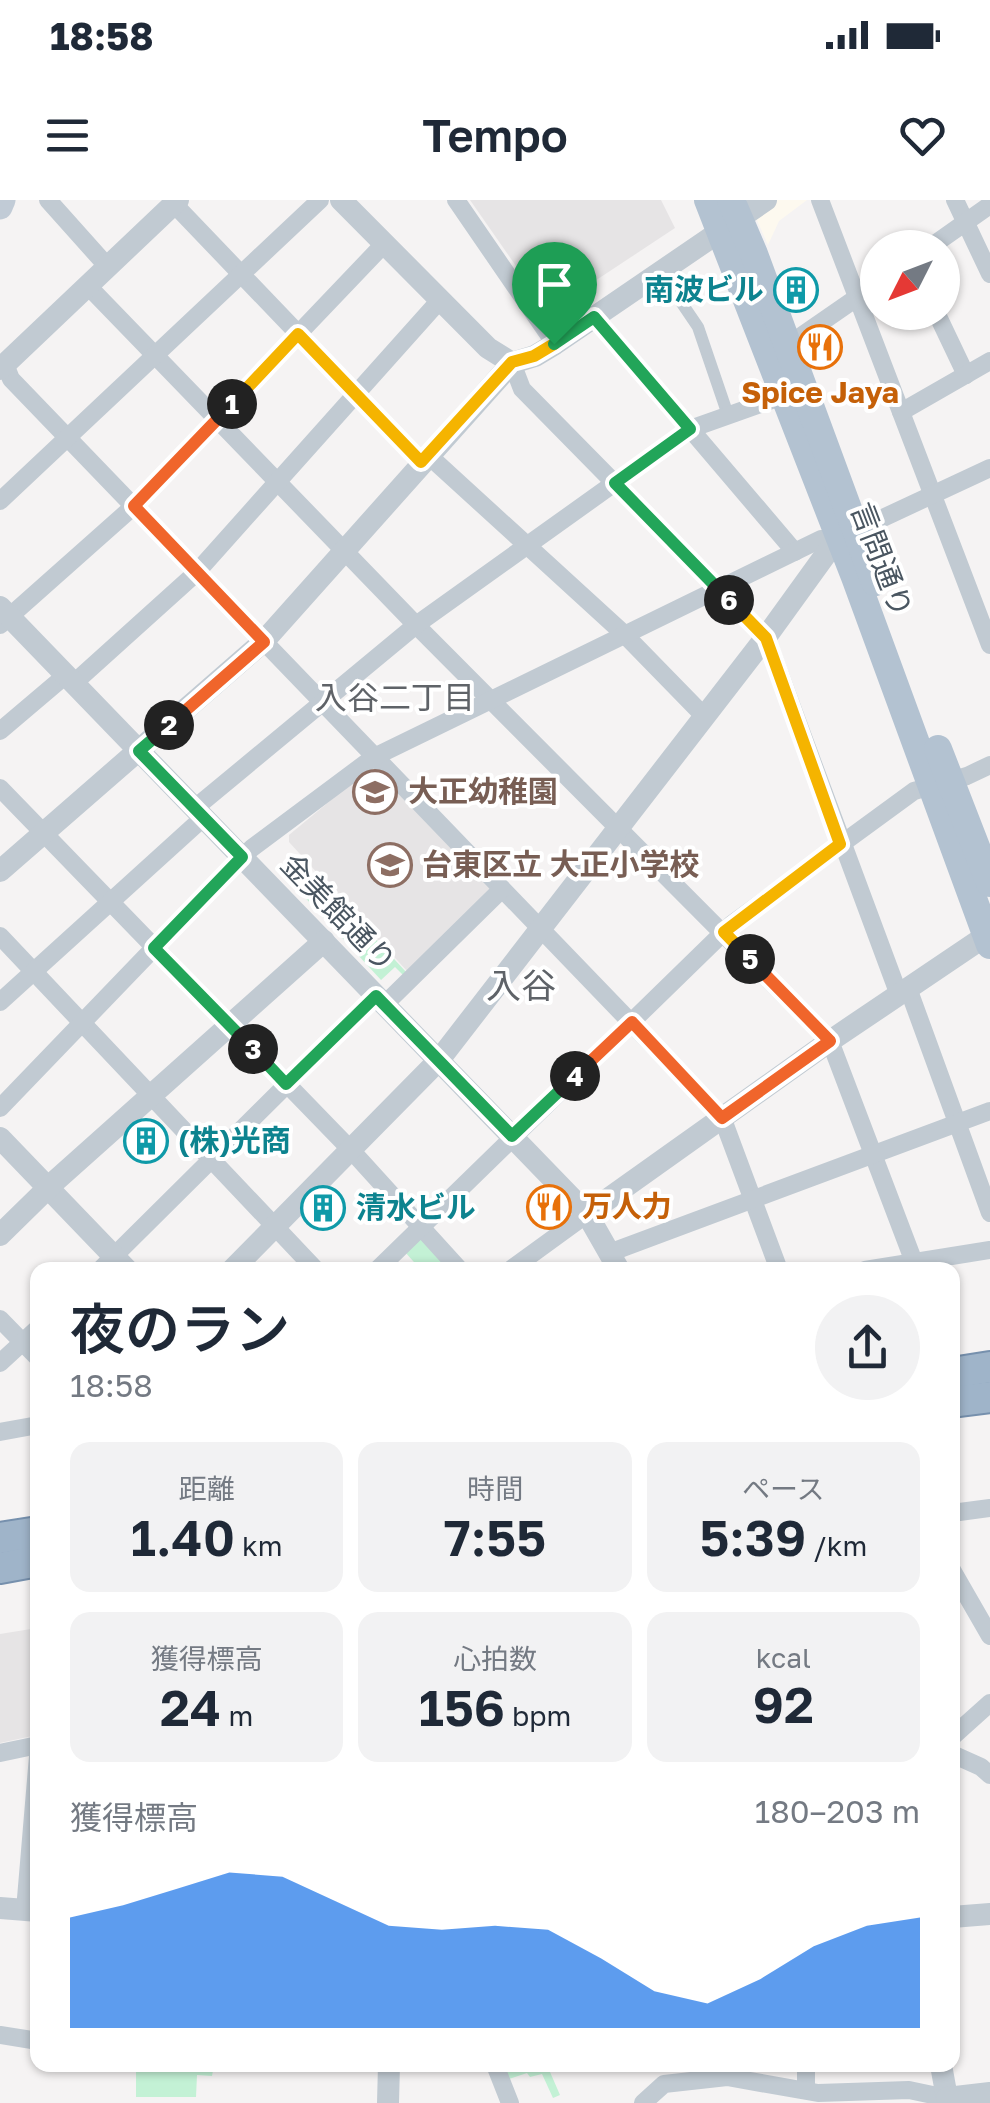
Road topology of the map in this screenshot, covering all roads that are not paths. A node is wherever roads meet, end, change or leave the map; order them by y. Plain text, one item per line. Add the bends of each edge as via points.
1 (3, 200) edge
2 (48, 200) edge
3 (320, 200) edge
4 (341, 200) edge
5 (456, 200) edge
6 (708, 200) edge
7 (766, 200) edge
8 (820, 200) edge
9 (955, 200) edge
10 (176, 202) edge
11 (990, 205) edge
12 (0, 207) edge
13 (730, 217) edge
14 (965, 222) junction
15 (954, 230) edge
16 (384, 244) junction
17 (107, 266) junction
18 (660, 272) junction
19 (241, 274) junction
20 (990, 274) edge
21 (87, 285) junction
22 (858, 297) junction
23 (440, 300) junction
24 (594, 317) junction
25 (945, 330) edge
26 (298, 334) junction
27 (554, 344) junction
28 (787, 346) junction
29 (155, 355) junction
30 (2, 361) edge
31 (990, 361) edge
32 (512, 362) junction
33 (966, 374) junction
34 (357, 396) junction
35 (783, 396) junction
36 (901, 412) junction
37 (728, 415) junction
38 (217, 420) junction
39 (690, 429) junction
40 (67, 438) junction
41 (425, 459) junction
42 (990, 468) edge
43 (278, 483) junction
44 (615, 483) junction
45 (934, 496) junction
46 (0, 501) edge
47 (134, 506) junction
48 (847, 535) junction
49 (528, 546) junction
50 (345, 552) junction
51 (795, 552) junction
52 (196, 574) junction
53 (717, 588) junction
54 (3, 616) edge
55 (985, 616) edge
56 (416, 624) junction
57 (624, 634) junction
58 (766, 638) junction
59 (264, 642) junction
60 (990, 645) edge
61 (70, 679) junction
62 (492, 699) junction
63 (324, 703) junction
64 (704, 716) junction
65 (0, 730) edge
66 (139, 751) junction
67 (374, 757) junction
68 (990, 765) edge
69 (940, 783) junction
70 (0, 788) edge
71 (199, 812) junction
72 (619, 826) junction
73 (43, 834) junction
74 (840, 844) junction
75 (242, 857) junction
76 (0, 872) edge
77 (990, 882) edge
78 (502, 889) junction
79 (110, 902) junction
80 (540, 928) junction
81 (724, 932) junction
82 (0, 936) edge
83 (989, 938) edge
84 (324, 941) junction
85 (154, 948) junction
86 (33, 972) junction
87 (903, 992) junction
88 (380, 1000) junction
89 (0, 1002) edge
90 (632, 1022) junction
91 (82, 1024) junction
92 (230, 1026) junction
93 (830, 1041) junction
94 (438, 1060) junction
95 (286, 1084) junction
96 (151, 1097) junction
97 (0, 1108) edge
98 (990, 1111) edge
99 (722, 1118) junction
100 (958, 1124) junction
101 (512, 1136) junction
102 (0, 1138) edge
103 (351, 1150) junction
104 (874, 1153) junction
105 (212, 1160) junction
106 (48, 1188) junction
107 (753, 1199) junction
108 (990, 1213) edge
109 (587, 1214) junction
110 (275, 1225) junction
111 (421, 1228) junction
112 (0, 1235) edge
113 (990, 1250) edge
114 (111, 1262) edge
115 (118, 1262) edge
116 (240, 1262) edge
117 (309, 1262) edge
118 (385, 1262) edge
119 (453, 1262) edge
120 (521, 1262) edge
121 (614, 1262) edge
122 (777, 1262) edge
123 (915, 1262) edge
124 (934, 1262) edge
125 (0, 1319) edge
126 (30, 1335) edge
127 (22, 1342) junction
128 (30, 1350) edge
129 (0, 1363) edge
130 (990, 1367) edge
131 (960, 1372) edge
132 (990, 1397) edge
133 (960, 1401) edge
134 (30, 1426) edge
135 (0, 1432) edge
136 (990, 1508) edge
137 (960, 1513) edge
138 (30, 1533) edge
139 (0, 1538) edge
140 (30, 1562) edge
141 (0, 1568) edge
142 (961, 1603) edge
143 (990, 1636) edge
144 (990, 1703) edge
145 (960, 1730) edge
146 (30, 1746) edge
147 (0, 1752) edge
148 (960, 1758) edge
149 (990, 1775) edge
150 (0, 1908) edge
151 (30, 1910) edge
152 (990, 1914) edge
153 (960, 1916) edge
154 (0, 2034) edge
155 (30, 2040) edge
156 (390, 2072) edge
157 (498, 2072) edge
158 (806, 2072) edge
159 (941, 2072) edge
160 (688, 2074) edge
161 (806, 2089) junction
162 (990, 2093) edge
163 (943, 2100) edge
164 (388, 2103) edge
165 (510, 2103) edge
166 (642, 2103) edge

1 - 12 main road
2 - 17 street
3 - 19 street
4 - 16 street
5 - 27 street
6 - 13 main road, 言問通り
7 - 13 street
8 - 22 street
9 - 14 street
10 - 17 street
10 - 19 street
11 - 14 street
13 - 18 street
13 - 28 main road, 言問通り
13 - 35 main road, 言問通り
14 - 15 street
14 - 20 street
16 - 23 street
16 - 26 street
17 - 21 street
18 - 24 street
18 - 37 street via 698,327
19 - 26 street
19 - 29 street
21 - 29 street
21 - 30 street
22 - 28 street
22 - 36 street
23 - 32 street via 488,348
23 - 34 street
24 - 27 street
24 - 39 street
25 - 33 street
26 - 34 street
26 - 38 street
27 - 32 street
28 - 48 main road, 言問通り
29 - 38 street
29 - 40 street
30 - 40 street via 10,379
31 - 33 street
32 - 41 street
32 - 44 street via 522,389
33 - 36 street
34 - 41 street
34 - 43 street
35 - 37 street
35 - 48 main road, 言問通り
36 - 45 street
37 - 39 street
38 - 43 street
38 - 47 street
39 - 44 street
39 - 51 street
40 - 46 street
40 - 47 street
41 - 49 street
41 - 50 street
42 - 45 street
43 - 50 street
43 - 52 street
44 - 49 street
44 - 53 street
45 - 48 street
45 - 55 street
47 - 52 street
47 - 54 street
48 - 51 street
48 - 58 street
48 - 69 main road, 言問通り
49 - 56 street
49 - 57 street
50 - 56 street
50 - 59 street
51 - 53 street
52 - 59 street
52 - 61 street
53 - 57 street
53 - 58 street
54 - 61 street, 金美館通り
55 - 60 street
56 - 62 street
56 - 63 street
57 - 62 street
57 - 64 street
58 - 64 street
58 - 74 street
59 - 63 street
59 - 66 street
61 - 65 street
61 - 66 street, 金美館通り
62 - 67 street
62 - 72 street
63 - 67 street
63 - 71 street
64 - 72 street
66 - 71 street, 金美館通り
66 - 73 street
67 - 75 street
67 - 78 street
68 - 69 street
69 - 74 street via 914,791
69 - 77 main road, 言問通り
69 - 83 main road, 言問通り
70 - 73 street
71 - 75 street, 金美館通り
71 - 79 street
72 - 80 street
72 - 81 street
73 - 76 street
73 - 79 street
74 - 81 street
74 - 87 street
75 - 84 street, 金美館通り
75 - 85 street
78 - 80 street
78 - 88 street
79 - 85 street
79 - 86 street
80 - 90 street
80 - 94 street
81 - 90 street
81 - 93 street
82 - 86 street
83 - 87 street
84 - 88 street, 金美館通り
84 - 92 street
85 - 91 street
85 - 92 street
86 - 89 street
86 - 91 street
87 - 93 street
87 - 100 street
88 - 94 street, 金美館通り
88 - 95 street
90 - 99 street
90 - 101 street
91 - 96 street
91 - 97 street
92 - 95 street
92 - 96 street
93 - 99 street
93 - 104 street
94 - 101 street, 金美館通り
94 - 103 street
95 - 103 street
95 - 105 street
96 - 105 street
96 - 106 street
98 - 100 street
99 - 107 street
99 - 109 street
100 - 104 street
100 - 108 street
101 - 109 street, 金美館通り
101 - 111 street
102 - 106 street
103 - 110 street
103 - 111 street
104 - 107 street
104 - 123 street
105 - 110 street
105 - 115 street
106 - 112 street
106 - 114 street
107 - 121 street
107 - 122 street
109 - 120 street
109 - 121 street, 金美館通り
110 - 116 street
110 - 117 street
111 - 118 street
111 - 119 street
113 - 124 street
125 - 127 street
126 - 127 street
127 - 128 street
127 - 129 street
130 - 131 highway
132 - 133 highway
134 - 135 street
136 - 137 street
138 - 139 highway
140 - 141 highway
142 - 143 street
144 - 145 street
146 - 147 street
148 - 149 street
150 - 151 street
152 - 153 street
154 - 155 street
156 - 164 street
157 - 165 street
158 - 161 street
159 - 163 street
160 - 161 street
160 - 166 street
161 - 163 street via 908,2090
162 - 163 street

